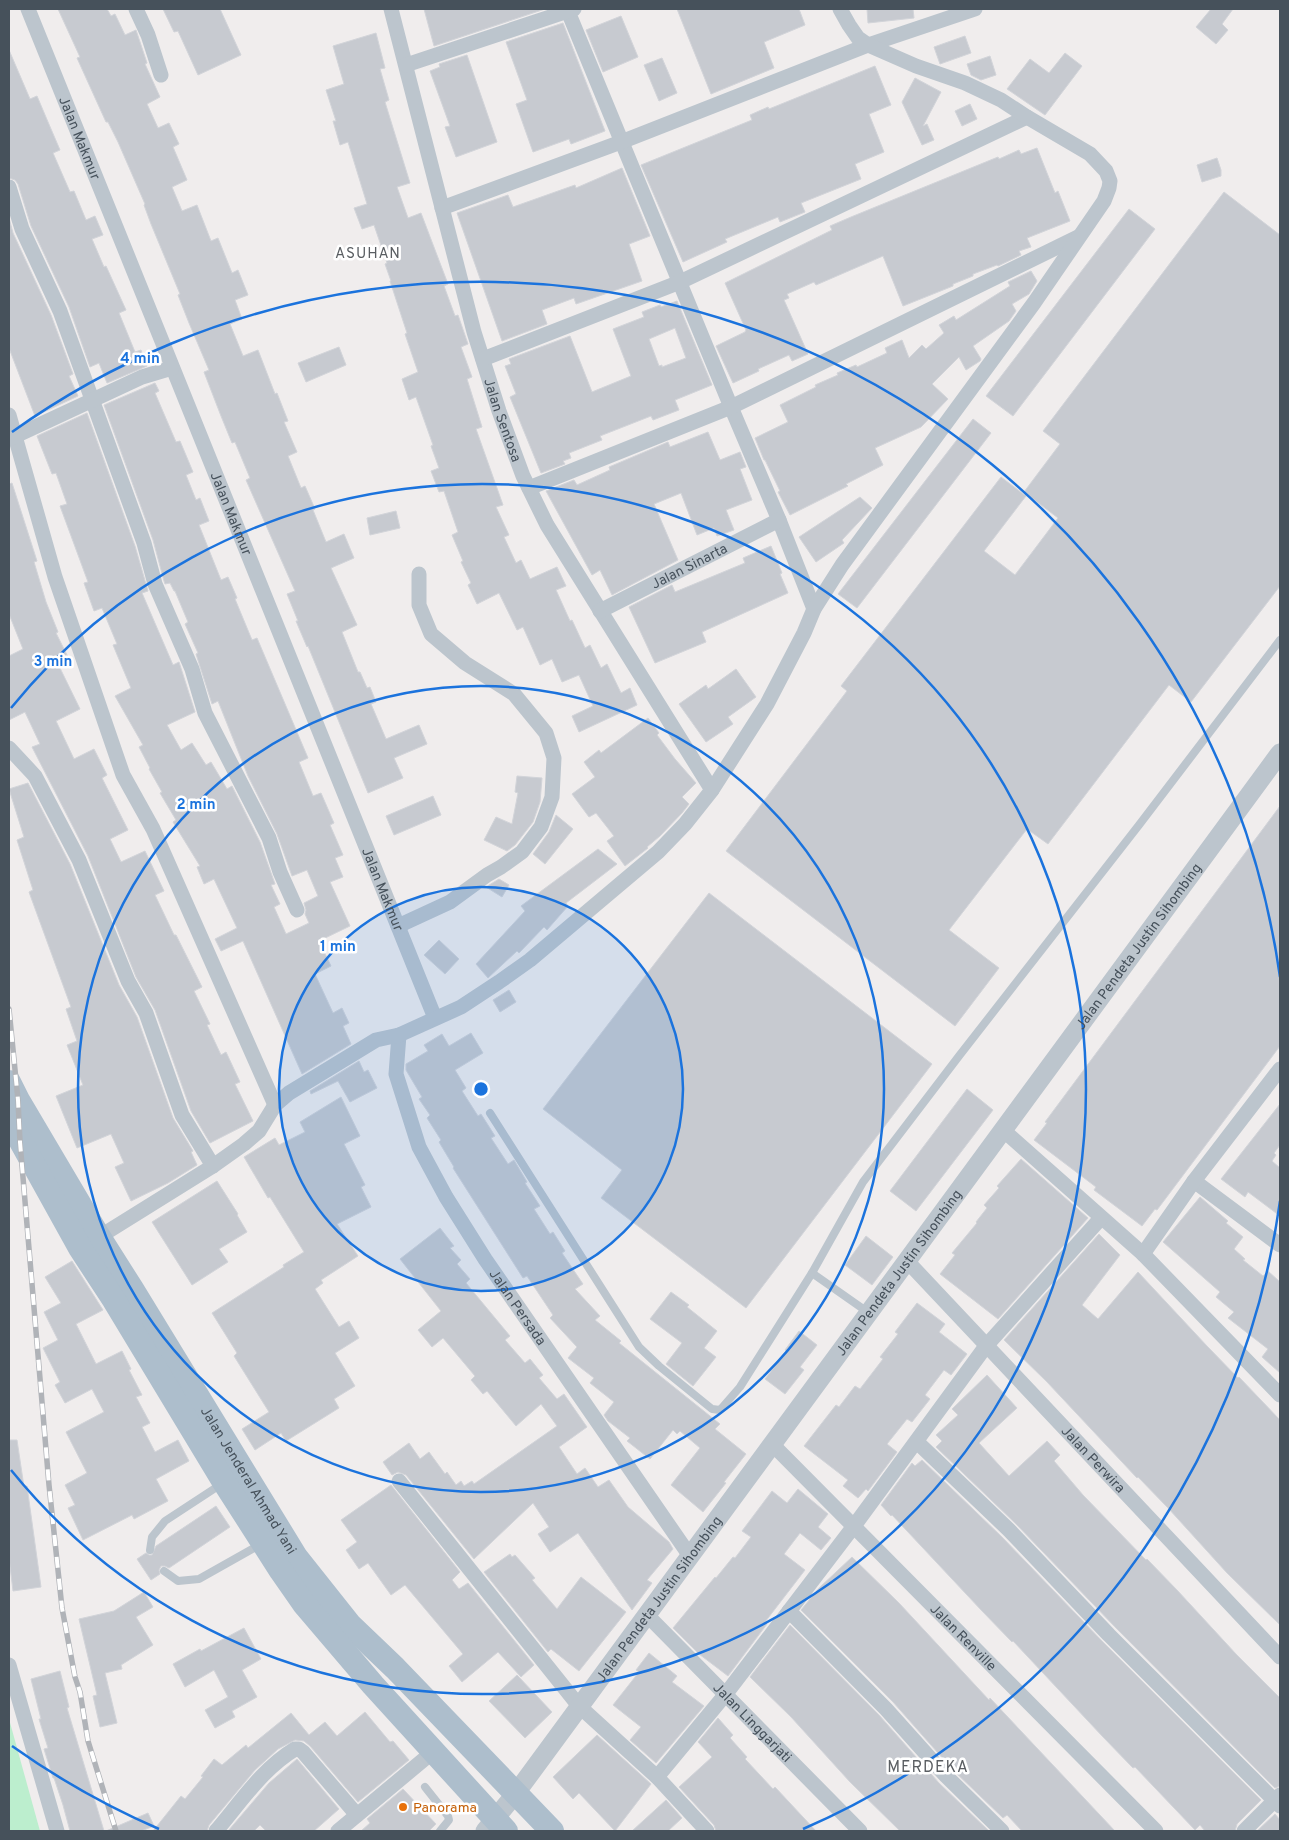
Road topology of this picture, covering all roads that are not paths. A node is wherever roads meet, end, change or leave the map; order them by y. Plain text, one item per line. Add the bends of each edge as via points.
1 (28, 9) edge
2 (136, 9) edge
3 (390, 9) edge
4 (840, 9) edge
5 (975, 9) edge
6 (570, 10) edge
7 (868, 46) junction
8 (406, 65) junction
9 (161, 75) dead end
10 (1027, 117) junction
11 (621, 142) junction
12 (9, 187) edge
13 (442, 208) junction
14 (1078, 237) junction
15 (680, 282) junction
16 (483, 359) junction
17 (172, 368) junction
18 (92, 399) junction
19 (731, 407) junction
20 (9, 415) edge
21 (12, 437) edge
22 (530, 488) junction
23 (779, 520) junction
24 (419, 574) dead end
25 (814, 609) junction
26 (600, 611) junction
27 (1280, 640) edge
28 (9, 748) edge
29 (1280, 753) edge
30 (712, 790) junction
31 (297, 910) dead end
32 (398, 926) junction
33 (435, 1018) junction
34 (399, 1035) junction
35 (1280, 1069) edge
36 (9, 1082) edge
37 (276, 1105) junction
38 (490, 1113) dead end
39 (9, 1120) edge
40 (1003, 1130) junction
41 (213, 1166) junction
42 (1194, 1181) junction
43 (1100, 1218) junction
44 (99, 1237) junction
45 (1280, 1245) edge
46 (1143, 1254) junction
47 (907, 1261) junction
48 (812, 1273) junction
49 (869, 1312) junction
50 (986, 1346) junction
51 (1280, 1395) edge
52 (917, 1442) junction
53 (772, 1444) junction
54 (229, 1475) junction
55 (399, 1481) dead end
56 (854, 1526) junction
57 (263, 1543) junction
58 (150, 1550) dead end
59 (690, 1556) junction
60 (288, 1564) junction
61 (164, 1571) dead end
62 (789, 1611) junction
63 (646, 1614) junction
64 (1280, 1657) edge
65 (9, 1665) edge
66 (725, 1695) junction
67 (579, 1706) junction
68 (434, 1751) junction
69 (657, 1777) junction
70 (425, 1787) dead end
71 (516, 1793) junction
72 (1279, 1800) edge
73 (357, 1815) junction
74 (495, 1827) edge
75 (57, 1831) edge
76 (216, 1831) edge
77 (338, 1831) edge
78 (440, 1831) edge
79 (552, 1831) edge
80 (708, 1831) edge
81 (860, 1831) edge
82 (1002, 1831) edge
83 (1156, 1831) edge
84 (1244, 1831) edge

1 - 17 street, Jalan Makmur
2 - 9 street
3 - 8 street, Jalan Sentosa
4 - 7 street via 858,38
5 - 7 street
6 - 8 street
6 - 11 street
7 - 10 street via 965,83
7 - 11 street
8 - 13 street, Jalan Sentosa
10 - 14 street via 1090,154 1106,171 1110,181 1104,201
10 - 15 street
11 - 13 street
11 - 15 street
12 - 18 street via 22,229 60,311
13 - 16 street, Jalan Sentosa
14 - 19 street
14 - 25 street
15 - 16 street
15 - 19 street
16 - 22 street, Jalan Sentosa via 498,411
17 - 18 street
17 - 32 street, Jalan Makmur
18 - 21 street
18 - 31 street via 144,543 155,584 192,669 205,714 269,838
19 - 22 street
19 - 23 street
20 - 21 street
21 - 37 street via 55,576 123,775 153,829
22 - 26 street, Jalan Sentosa via 547,525
23 - 25 street
23 - 26 street, Jalan Sinarta
24 - 32 street via 419,604 431,634 465,662 514,694 546,732 554,758 552,797 541,826 522,852 450,902
25 - 30 street via 767,704
26 - 30 street, Jalan Sentosa
27 - 48 lane via 863,1182
28 - 41 street via 35,776 80,860 128,981 146,1014 182,1116
29 - 40 street, Jalan Pendeta Justin Sihombing
30 - 33 street via 658,852 537,954 500,982
32 - 33 street, Jalan Makmur
33 - 34 street
34 - 37 street via 376,1040 289,1093
34 - 59 street, Jalan Persada via 396,1074 419,1147 446,1197
35 - 42 street
36 - 44 main road, Jalan Jenderal Ahmad Yani
37 - 41 street via 259,1131
38 - 48 lane via 639,1347 712,1409 720,1410 740,1387
39 - 54 main road, Jalan Jenderal Ahmad Yani via 80,1248
40 - 43 street
40 - 47 street, Jalan Pendeta Justin Sihombing
41 - 44 street
42 - 45 street
42 - 46 street
43 - 46 street
43 - 50 street
44 - 54 main road, Jalan Jenderal Ahmad Yani
46 - 51 street
47 - 49 street, Jalan Pendeta Justin Sihombing
47 - 50 street, Jalan Perwira
48 - 49 lane
49 - 53 street, Jalan Pendeta Justin Sihombing
50 - 52 street
50 - 64 street, Jalan Perwira
52 - 56 street
52 - 72 street
53 - 56 street, Jalan Renville
53 - 59 street, Jalan Pendeta Justin Sihombing
54 - 57 main road, Jalan Jenderal Ahmad Yani
54 - 58 lane via 165,1521 152,1537
54 - 60 main road, Jalan Jenderal Ahmad Yani
55 - 67 street
56 - 62 street
56 - 83 street, Jalan Renville
57 - 60 main road, Jalan Jenderal Ahmad Yani
57 - 61 lane via 199,1579 178,1581
59 - 63 street, Jalan Pendeta Justin Sihombing
60 - 68 main road, Jalan Jenderal Ahmad Yani via 304,1604
60 - 71 main road, Jalan Jenderal Ahmad Yani
62 - 66 street
62 - 82 street
63 - 66 street, Jalan Linggarjati
63 - 67 street, Jalan Pendeta Justin Sihombing
65 - 75 street
66 - 69 street
66 - 81 street, Jalan Linggarjati
67 - 69 street
67 - 71 street, Jalan Pendeta Justin Sihombing
68 - 73 street
68 - 74 main road, Jalan Jenderal Ahmad Yani
69 - 80 street
70 - 78 lane via 448,1816
71 - 74 street, Jalan Pendeta Justin Sihombing
71 - 79 main road, Jalan Jenderal Ahmad Yani
72 - 84 street
73 - 76 street via 302,1752 294,1749 272,1766
73 - 77 street

